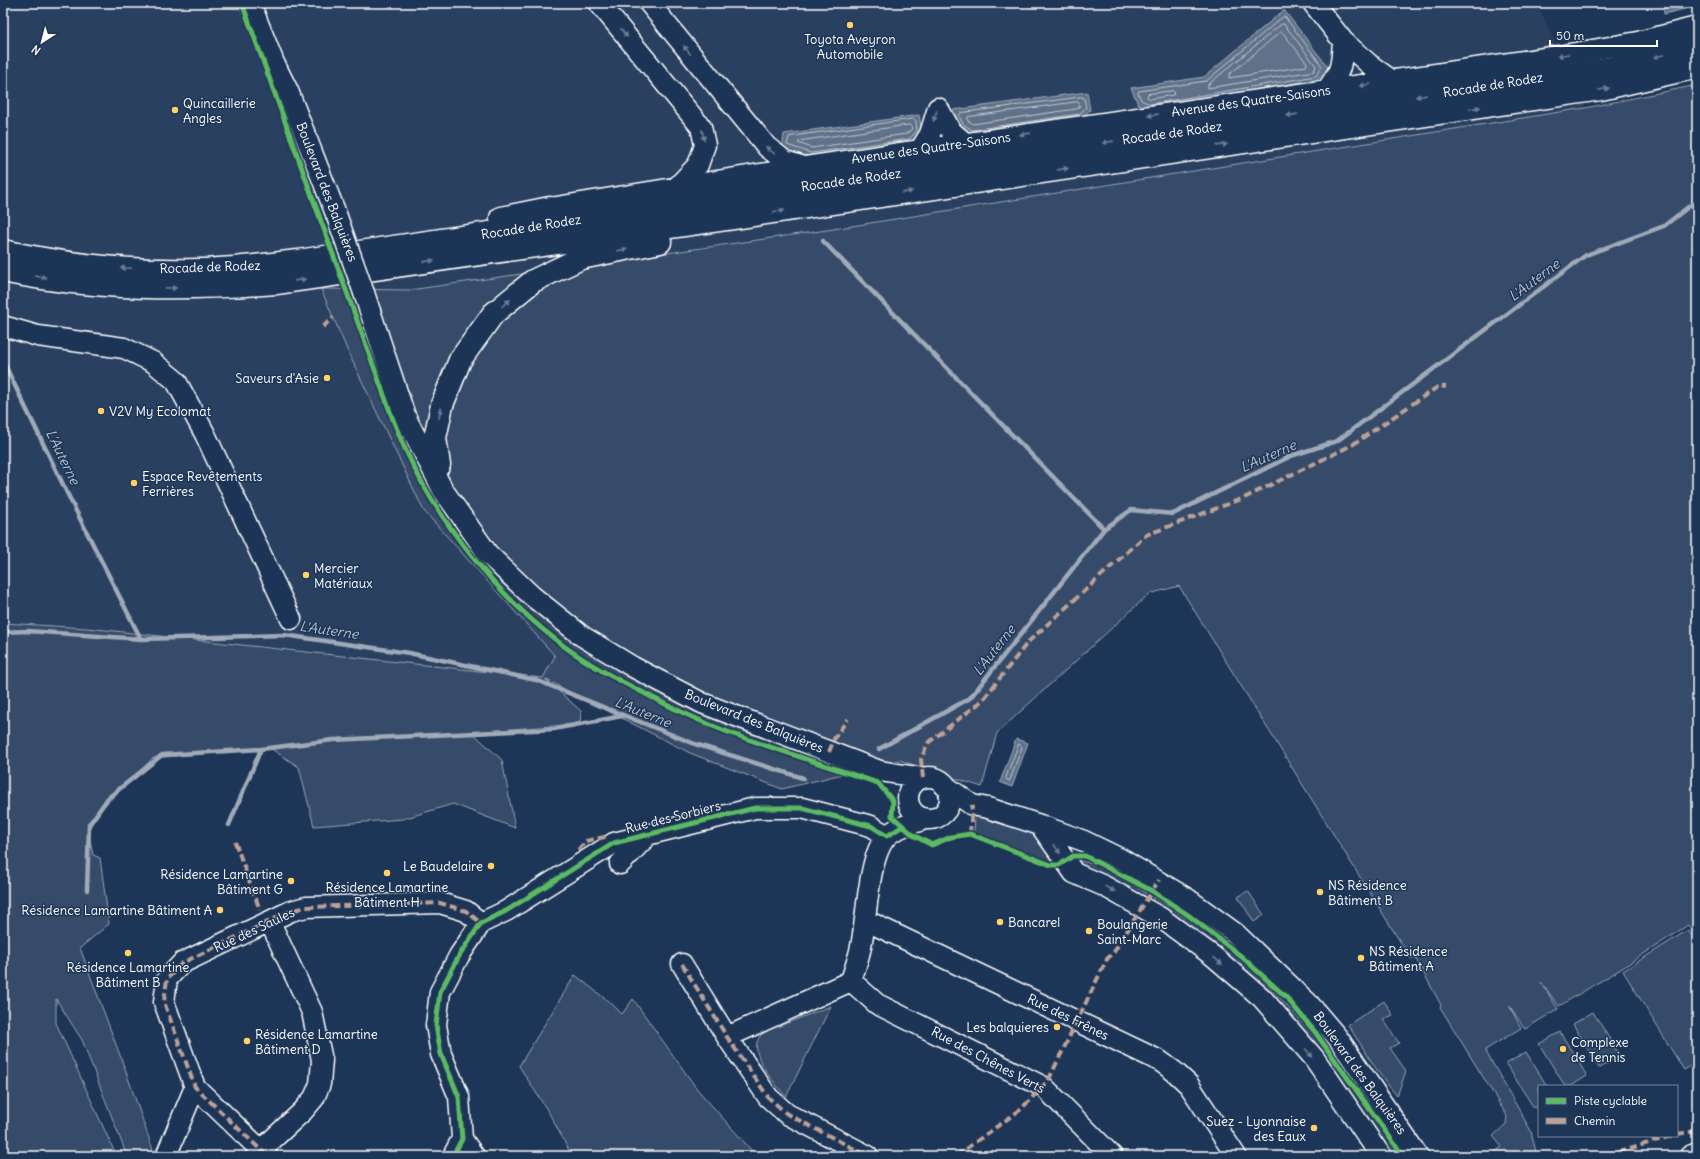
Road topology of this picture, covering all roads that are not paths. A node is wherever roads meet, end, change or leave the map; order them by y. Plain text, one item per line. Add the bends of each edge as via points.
1 (250, 3) edge
2 (260, 3) edge
3 (599, 3) edge
4 (649, 3) edge
5 (1313, 3) edge
6 (1697, 27) edge
7 (1343, 41) junction
8 (1697, 47) edge
9 (1697, 67) edge
10 (1394, 82) junction
11 (288, 91) junction
12 (1326, 91) junction
13 (965, 143) junction
14 (920, 150) junction
15 (804, 167) junction
16 (677, 187) junction
17 (550, 208) joint
18 (740, 217) junction
19 (3, 251) edge
20 (360, 253) junction
21 (3, 271) edge
22 (364, 293) junction
23 (3, 326) edge
24 (438, 465) junction
25 (532, 596) junction
26 (291, 619) dead end
27 (880, 772) junction
28 (923, 778) junction
29 (944, 785) junction
30 (908, 802) junction
31 (972, 805) junction
32 (944, 812) junction
33 (925, 819) junction
34 (1040, 825) junction
35 (903, 826) junction
36 (648, 835) junction
37 (886, 836) junction
38 (620, 864) dead end
39 (865, 920) junction
40 (270, 922) junction
41 (482, 924) junction
42 (682, 964) dead end
43 (851, 981) junction
44 (727, 1038) junction
45 (195, 1087) junction
46 (458, 1148) edge
47 (264, 1153) edge
48 (1697, 1153) edge
49 (166, 1156) edge
50 (474, 1156) edge
51 (868, 1156) edge
52 (1112, 1156) edge
53 (1236, 1156) edge
54 (1381, 1156) edge
55 (1418, 1156) edge
56 (1690, 1156) edge

1 - 11 street, Boulevard des Balquières
2 - 11 street, Boulevard des Balquières via 281,61
3 -> 16 street via 701,127 705,145 698,165
15 -> 4 street, Avenue des Quatre-Saisons via 784,162 767,147
5 - 7 street
6 -> 10 street, Avenue des Quatre-Saisons via 1638,42
7 - 10 street
7 - 12 street via 1342,67
8 -> 20 highway, Rocade de Rodez via 1595,70
18 -> 9 highway, Rocade de Rodez via 1601,90
10 -> 12 street, Avenue des Quatre-Saisons
11 - 22 street, Boulevard des Balquières, bridge
12 -> 13 street, Avenue des Quatre-Saisons
13 - 14 street, Avenue des Quatre-Saisons
13 -> 14 street via 951,131 938,108 930,134
14 - 15 street, Avenue des Quatre-Saisons
15 - 16 street, Avenue des Quatre-Saisons
16 - 17 street, Avenue des Quatre-Saisons
17 - 20 highway via 468,225
21 -> 18 highway, Rocade de Rodez via 112,286 222,287 276,283
24 -> 18 highway via 435,438 442,405 460,360 493,314 533,281 581,258 711,232
20 -> 19 highway, Rocade de Rodez via 197,270 103,267
22 - 24 street, Boulevard des Balquières via 411,412
22 - 25 street, Boulevard des Balquières via 405,416 443,490 488,554
23 - 26 street via 38,336 124,348 152,362 176,381 205,434
24 - 25 street, Boulevard des Balquières via 488,539
25 - 27 street, Boulevard des Balquières via 582,636 702,703
27 - 28 street, Boulevard des Balquières
27 - 30 street, Boulevard des Balquières
28 - 29 street via 934,779
28 - 30 street via 912,786
29 - 31 street, Boulevard des Balquières
29 - 32 street via 949,801
30 - 33 street via 915,814
30 - 35 street
31 - 32 street, Boulevard des Balquières
31 - 34 street, Boulevard des Balquières
32 - 33 street via 935,818
33 - 35 street
34 -> 54 street via 1074,873 1104,886 1161,918 1213,956 1262,998 1314,1058
34 - 55 street, Boulevard des Balquières via 1084,841 1128,862 1188,899 1235,933 1309,1004 1338,1038
35 - 37 street
36 - 37 street, Rue des Sorbiers via 755,808 802,808 871,826
36 - 38 street
36 - 41 street, Rue des Sorbiers via 614,843
37 - 39 street via 876,856
39 - 43 street
39 - 53 street, Rue des Frênes via 1160,1061 1189,1085
40 - 41 street, Rue des Saules via 291,911 306,907 440,903 466,911
40 - 45 street, Rue des Saules via 182,963 167,979 164,1002
40 - 47 street via 312,1012 322,1060 320,1084 314,1098
41 - 46 street via 459,956 440,992 436,1025 441,1054 459,1097
42 - 44 street
43 - 44 street
43 - 52 street, Rue des Chênes Verts via 877,1004 1044,1087
44 - 51 street via 768,1097 787,1114
45 - 47 street, Rue des Saules
45 - 49 street
46 - 50 street
48 - 56 street

